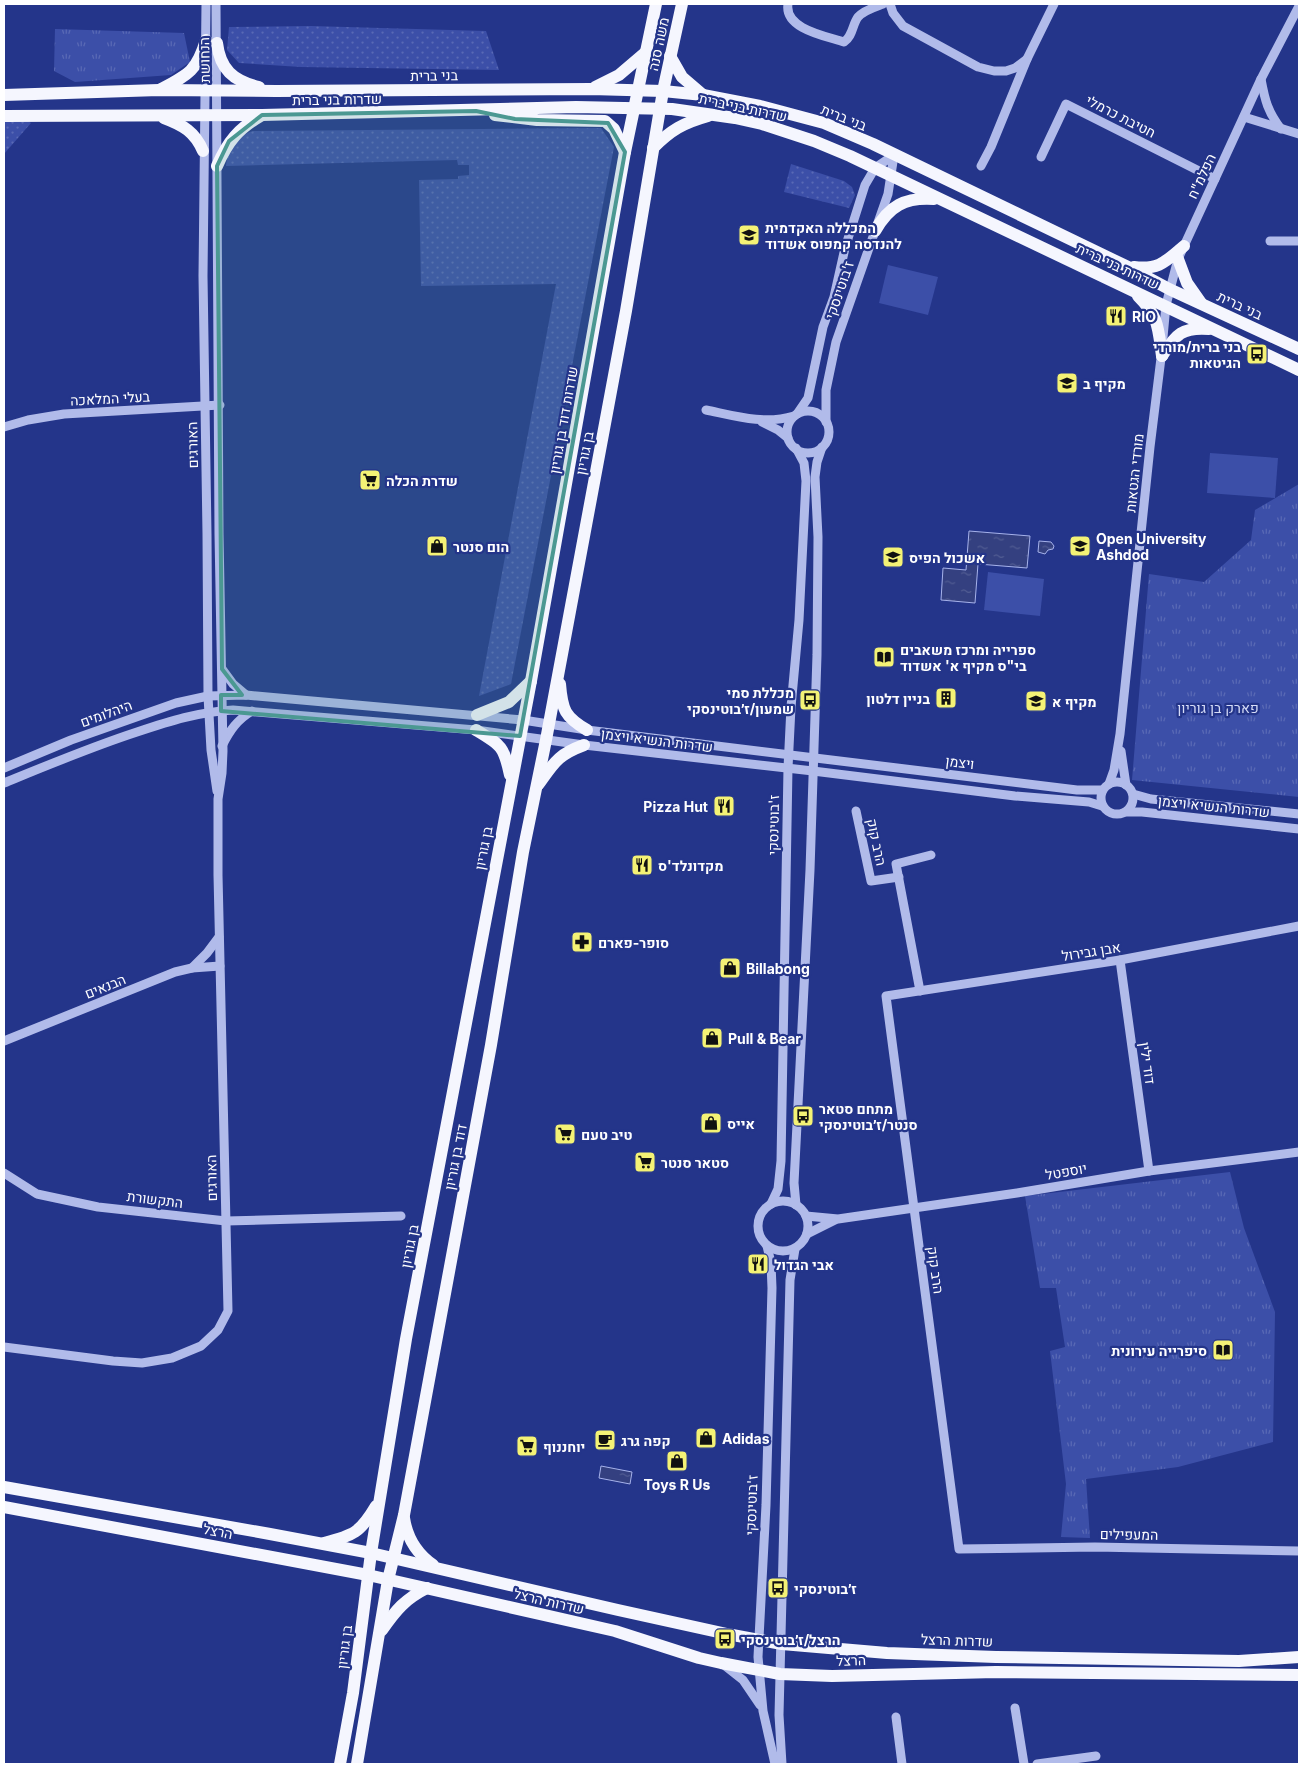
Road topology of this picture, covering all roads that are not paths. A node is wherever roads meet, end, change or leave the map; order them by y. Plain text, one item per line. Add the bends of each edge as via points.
1 (206, 4) edge
2 (216, 4) edge
3 (656, 4) edge
4 (682, 4) edge
5 (788, 4) edge
6 (883, 4) edge
7 (890, 4) edge
8 (1054, 4) edge
9 (1299, 6) edge
10 (212, 41) junction
11 (646, 52) junction
12 (670, 56) junction
13 (1027, 59) junction
14 (1261, 79) junction
15 (592, 89) junction
16 (159, 90) junction
17 (211, 90) junction
18 (637, 90) junction
19 (276, 91) junction
20 (663, 91) junction
21 (4, 95) edge
22 (703, 95) junction
23 (634, 108) junction
24 (660, 109) junction
25 (476, 111) junction
26 (713, 114) junction
27 (157, 115) junction
28 (204, 115) junction
29 (218, 115) junction
30 (262, 115) junction
31 (4, 116) edge
32 (1244, 117) junction
33 (1281, 129) junction
34 (1299, 134) edge
35 (653, 148) junction
36 (203, 151) junction
37 (625, 152) junction
38 (894, 155) junction
39 (1041, 157) dead end
40 (217, 166) junction
41 (981, 166) dead end
42 (875, 168) junction
43 (890, 176) junction
44 (1215, 179) junction
45 (939, 199) junction
46 (875, 231) junction
47 (1270, 241) dead end
48 (1299, 241) edge
49 (1184, 246) junction
50 (1178, 259) junction
51 (1128, 267) junction
52 (1169, 288) junction
53 (1133, 290) junction
54 (1200, 303) junction
55 (1166, 305) junction
56 (1213, 330) junction
57 (1299, 349) edge
58 (1162, 356) junction
59 (1299, 370) edge
60 (220, 405) junction
61 (205, 406) junction
62 (706, 410) dead end
63 (796, 415) junction
64 (757, 420) junction
65 (826, 422) junction
66 (4, 427) edge
67 (788, 438) junction
68 (822, 447) junction
69 (796, 448) junction
70 (222, 669) junction
71 (559, 669) junction
72 (531, 681) junction
73 (221, 695) junction
74 (246, 695) junction
75 (208, 696) junction
76 (221, 711) junction
77 (252, 711) junction
78 (208, 712) junction
79 (477, 715) junction
80 (523, 720) junction
81 (548, 724) junction
82 (476, 730) junction
83 (587, 730) junction
84 (1120, 734) junction
85 (520, 736) junction
86 (546, 740) junction
87 (584, 745) junction
88 (222, 746) junction
89 (788, 755) junction
90 (814, 758) junction
91 (4, 768) edge
92 (788, 768) junction
93 (813, 771) junction
94 (511, 782) junction
95 (4, 783) edge
96 (1126, 785) junction
97 (1106, 787) junction
98 (535, 789) junction
99 (1132, 794) junction
100 (218, 799) junction
101 (1102, 806) junction
102 (856, 811) dead end
103 (1126, 812) junction
104 (1299, 814) edge
105 (1299, 828) edge
106 (931, 855) dead end
107 (898, 878) junction
108 (1299, 926) edge
109 (219, 936) junction
110 (1120, 960) junction
111 (220, 966) junction
112 (192, 968) junction
113 (920, 991) junction
114 (886, 996) joint
115 (4, 1042) edge
116 (1299, 1152) edge
117 (1149, 1170) junction
118 (4, 1173) edge
119 (771, 1204) junction
120 (796, 1205) junction
121 (914, 1208) junction
122 (401, 1216) dead end
123 (806, 1216) junction
124 (838, 1219) junction
125 (226, 1221) junction
126 (807, 1234) junction
127 (767, 1246) junction
128 (795, 1249) junction
129 (4, 1347) edge
130 (4, 1487) edge
131 (380, 1500) junction
132 (4, 1507) edge
133 (404, 1515) junction
134 (320, 1544) junction
135 (959, 1549) joint
136 (1299, 1551) edge
137 (371, 1554) junction
138 (393, 1559) junction
139 (437, 1568) junction
140 (368, 1575) junction
141 (388, 1580) junction
142 (427, 1588) junction
143 (380, 1633) junction
144 (758, 1641) junction
145 (782, 1644) junction
146 (1299, 1657) edge
147 (721, 1664) junction
148 (758, 1670) junction
149 (780, 1674) junction
150 (1299, 1675) edge
151 (1015, 1708) dead end
152 (763, 1711) junction
153 (896, 1717) dead end
154 (1096, 1756) dead end
155 (340, 1764) edge
156 (357, 1764) edge
157 (775, 1764) edge
158 (782, 1764) edge
159 (902, 1764) edge
160 (1024, 1764) edge
161 (1037, 1764) edge

1 - 10 street, הנחושת
2 - 10 street, הנחושת
3 - 11 main road, משה סנה
4 - 12 main road, משה סנה
5 - 6 street via 792,20 803,28 844,42 857,18
7 - 13 street via 892,13 903,26 986,70 1015,68
8 - 13 street
9 - 14 street, הפלמ"ח
10 - 16 main road via 194,69
10 - 17 street, הנחושת
10 - 19 main road via 222,63 232,75 244,83
11 - 15 main road via 619,75
11 - 18 main road, משה סנה
12 - 20 main road, משה סנה
12 - 22 main road via 682,77
13 - 41 street
14 - 32 street, הפלמ"ח
14 - 33 street via 1270,114
15 - 18 main road
15 - 19 main road, בני ברית
16 - 17 main road, שדרות בני ברית
16 - 21 main road, שדרות בני ברית
17 - 19 main road, שדרות בני ברית
17 - 28 street, האורגים
17 - 29 street, הנחושת
18 - 20 main road
18 - 23 main road, שדרות דוד בן גוריון
20 - 22 main road, בני ברית
20 - 24 main road, משה סנה
22 - 38 main road, בני ברית via 824,123
23 - 24 main road, שדרות בני ברית
23 - 25 main road, שדרות בני ברית
23 - 37 main road, שדרות דוד בן גוריון
24 - 26 main road, שדרות בני ברית
24 - 35 main road
25 - 30 main road, שדרות בני ברית
25 - 37 main road via 515,118 604,122 614,129
26 - 35 main road via 680,125
26 - 42 main road, שדרות בני ברית via 785,131
27 - 28 main road
27 - 31 main road
27 - 36 main road via 187,128
28 - 29 main road, שדרות בני ברית
28 - 36 street, האורגים
29 - 30 main road, שדרות בני ברית
29 - 40 street, האורגים
30 - 40 main road via 234,135
32 - 33 street
32 - 44 street, הפלמ"ח
33 - 34 street
35 - 71 main road, בן גוריון
36 - 61 street, האורגים
37 - 72 main road, שדרות דוד בן גוריון
38 - 42 street, ז'בוטינסקי
38 - 43 street, ז'בוטינסקי
38 - 51 main road, שדרות בני ברית
39 - 44 street, חטיבת כרמלי via 1066,104
40 - 60 street, האורגים
42 - 43 main road, שדרות בני ברית
42 - 63 street, ז'בוטינסקי via 865,184 844,248 808,398
43 - 45 main road, שדרות בני ברית
43 - 46 street, ז'בוטינסקי via 888,194
44 - 49 street, הפלמ"ח
45 - 46 main road via 920,198 904,202 882,218
45 - 53 main road, שדרות בני ברית
46 - 65 street, ז'בוטינסקי via 834,350 826,390
47 - 48 street
49 - 50 street, הפלמ"ח
49 - 51 main road via 1162,265 1147,269
50 - 52 street, הפלמ"ח
50 - 54 main road via 1187,284
51 - 52 main road, שדרות בני ברית
52 - 54 main road, בני ברית
52 - 55 street, מורדי הגטאות
53 - 55 main road, שדרות בני ברית
53 - 58 main road via 1156,319
54 - 57 main road, בני ברית
55 - 56 main road, שדרות בני ברית
55 - 58 street, מורדי הגטאות
56 - 58 main road via 1185,330 1174,338
56 - 59 main road, שדרות בני ברית
58 - 84 street, מורדי הגטאות
60 - 61 street, בעלי המלאכה
60 - 70 street, האורגים
61 - 66 street, בעלי המלאכה via 64,414
61 - 75 street, האורגים
62 - 64 street
63 - 64 street via 779,420
63 - 65 street via 812,412
63 - 67 street via 788,426
64 - 67 street
65 - 68 street via 828,435
67 - 69 street
68 - 69 street via 809,452
68 - 90 street via 815,477 818,552
69 - 89 street, ז'בוטינסקי via 804,463 806,481
70 - 73 street, האורגים
70 - 74 street
71 - 81 main road
71 - 83 main road via 566,711 571,720
72 - 79 main road via 509,702
72 - 80 main road, שדרות דוד בן גוריון
73 - 74 street, שדרות הנשיא ויצמן
73 - 75 street, היהלומים
73 - 76 street, האורגים
74 - 79 street, שדרות הנשיא ויצמן
75 - 78 street, האורגים
75 - 91 street, היהלומים via 117,723
76 - 77 street, שדרות הנשיא ויצמן
76 - 78 street, שדרות הנשיא ויצמן
76 - 88 street, האורגים
77 - 82 street, שדרות הנשיא ויצמן
77 - 88 street via 235,724
78 - 95 street, היהלומים via 90,748
78 - 100 street, האורגים
79 - 80 street, שדרות הנשיא ויצמן
80 - 81 street, שדרות הנשיא ויצמן
80 - 85 main road, שדרות דוד בן גוריון
81 - 83 street, שדרות הנשיא ויצמן
81 - 86 main road
82 - 85 street, שדרות הנשיא ויצמן
82 - 94 main road via 498,743 503,750
83 - 89 street, שדרות הנשיא ויצמן
84 - 96 street, מורדי הגטאות
84 - 97 street, מורדי הגטאות via 1114,770
85 - 86 street, שדרות הנשיא ויצמן
85 - 94 main road, בן גוריון
86 - 87 street, שדרות הנשיא ויצמן
86 - 98 main road, דוד בן גוריון
87 - 92 street, שדרות הנשיא ויצמן
87 - 98 main road via 558,758
88 - 100 street, האורגים
89 - 90 street, שדרות הנשיא ויצמן
89 - 92 street, ז'בוטינסקי
90 - 93 street
90 - 97 street, ויצמן via 1078,790
92 - 93 street, שדרות הנשיא ויצמן
92 - 119 street, ז'בוטינסקי via 781,1161 778,1188
93 - 101 street, שדרות הנשיא ויצמן
93 - 120 street via 794,1182
94 - 131 main road, בן גוריון via 406,1339
96 - 97 street via 1118,782
96 - 99 street
97 - 101 street via 1100,798
98 - 133 main road, דוד בן גוריון
99 - 103 street via 1133,802
99 - 104 street, שדרות הנשיא ויצמן via 1151,799
100 - 109 street, האורגים
101 - 103 street via 1113,814
102 - 107 street, הרב קוק via 871,881
103 - 105 street, שדרות הנשיא ויצמן
106 - 107 street, הרב קוק via 896,864
107 - 113 street, הרב קוק
108 - 110 street, אבן גבירול
109 - 111 street, האורגים
109 - 112 street
110 - 113 street, אבן גבירול
110 - 117 street, דוד ילין
111 - 112 street, הבנאים
111 - 125 street, האורגים
112 - 115 street, הבנאים via 175,972
113 - 114 street, אבן גבירול
114 - 121 street, הרב קוק
116 - 117 street, יוספטל
117 - 121 street, יוספטל
118 - 125 street, התקשורת via 37,1194 98,1207
119 - 120 street via 782,1201
119 - 127 street via 758,1222 759,1235
120 - 123 street
121 - 124 street, יוספטל
121 - 135 street, הרב קוק
122 - 125 street, התקשורת
123 - 124 street, יוספטל
123 - 126 street
124 - 126 street, יוספטל
125 - 129 street, האורגים via 228,1311 218,1330 201,1346 172,1358 142,1363
126 - 128 street
127 - 128 street via 781,1252
127 - 144 street, ז'בוטינסקי via 772,1288 766,1505
128 - 145 street via 790,1280
130 - 134 main road, הרצל
131 - 134 main road via 359,1530
131 - 137 main road, בן גוריון
132 - 140 main road, הרצל
133 - 138 main road, דוד בן גוריון
133 - 139 main road via 405,1528 416,1550
134 - 137 main road, הרצל
135 - 136 street, המעפילים via 1095,1547
137 - 138 main road, הרצל
137 - 140 main road, בן גוריון
138 - 139 main road
138 - 141 main road, דוד בן גוריון
139 - 144 main road, שדרות הרצל
140 - 141 main road, הרצל
140 - 155 main road, בן גוריון
141 - 142 main road, הרצל
141 - 143 main road
142 - 143 main road via 397,1608
142 - 147 main road, שדרות הרצל via 615,1631
143 - 156 main road
144 - 145 main road, שדרות הרצל
144 - 148 street, ז'בוטינסקי
145 - 146 main road, שדרות הרצל via 887,1653 996,1657 1239,1661
145 - 149 street
147 - 148 main road, שדרות הרצל
147 - 152 street via 743,1680
148 - 149 main road, שדרות הרצל
148 - 152 street, ז'בוטינסקי
149 - 150 main road, הרצל
149 - 158 street
151 - 160 street
152 - 157 street, ז'בוטינסקי
153 - 159 street
154 - 161 street

